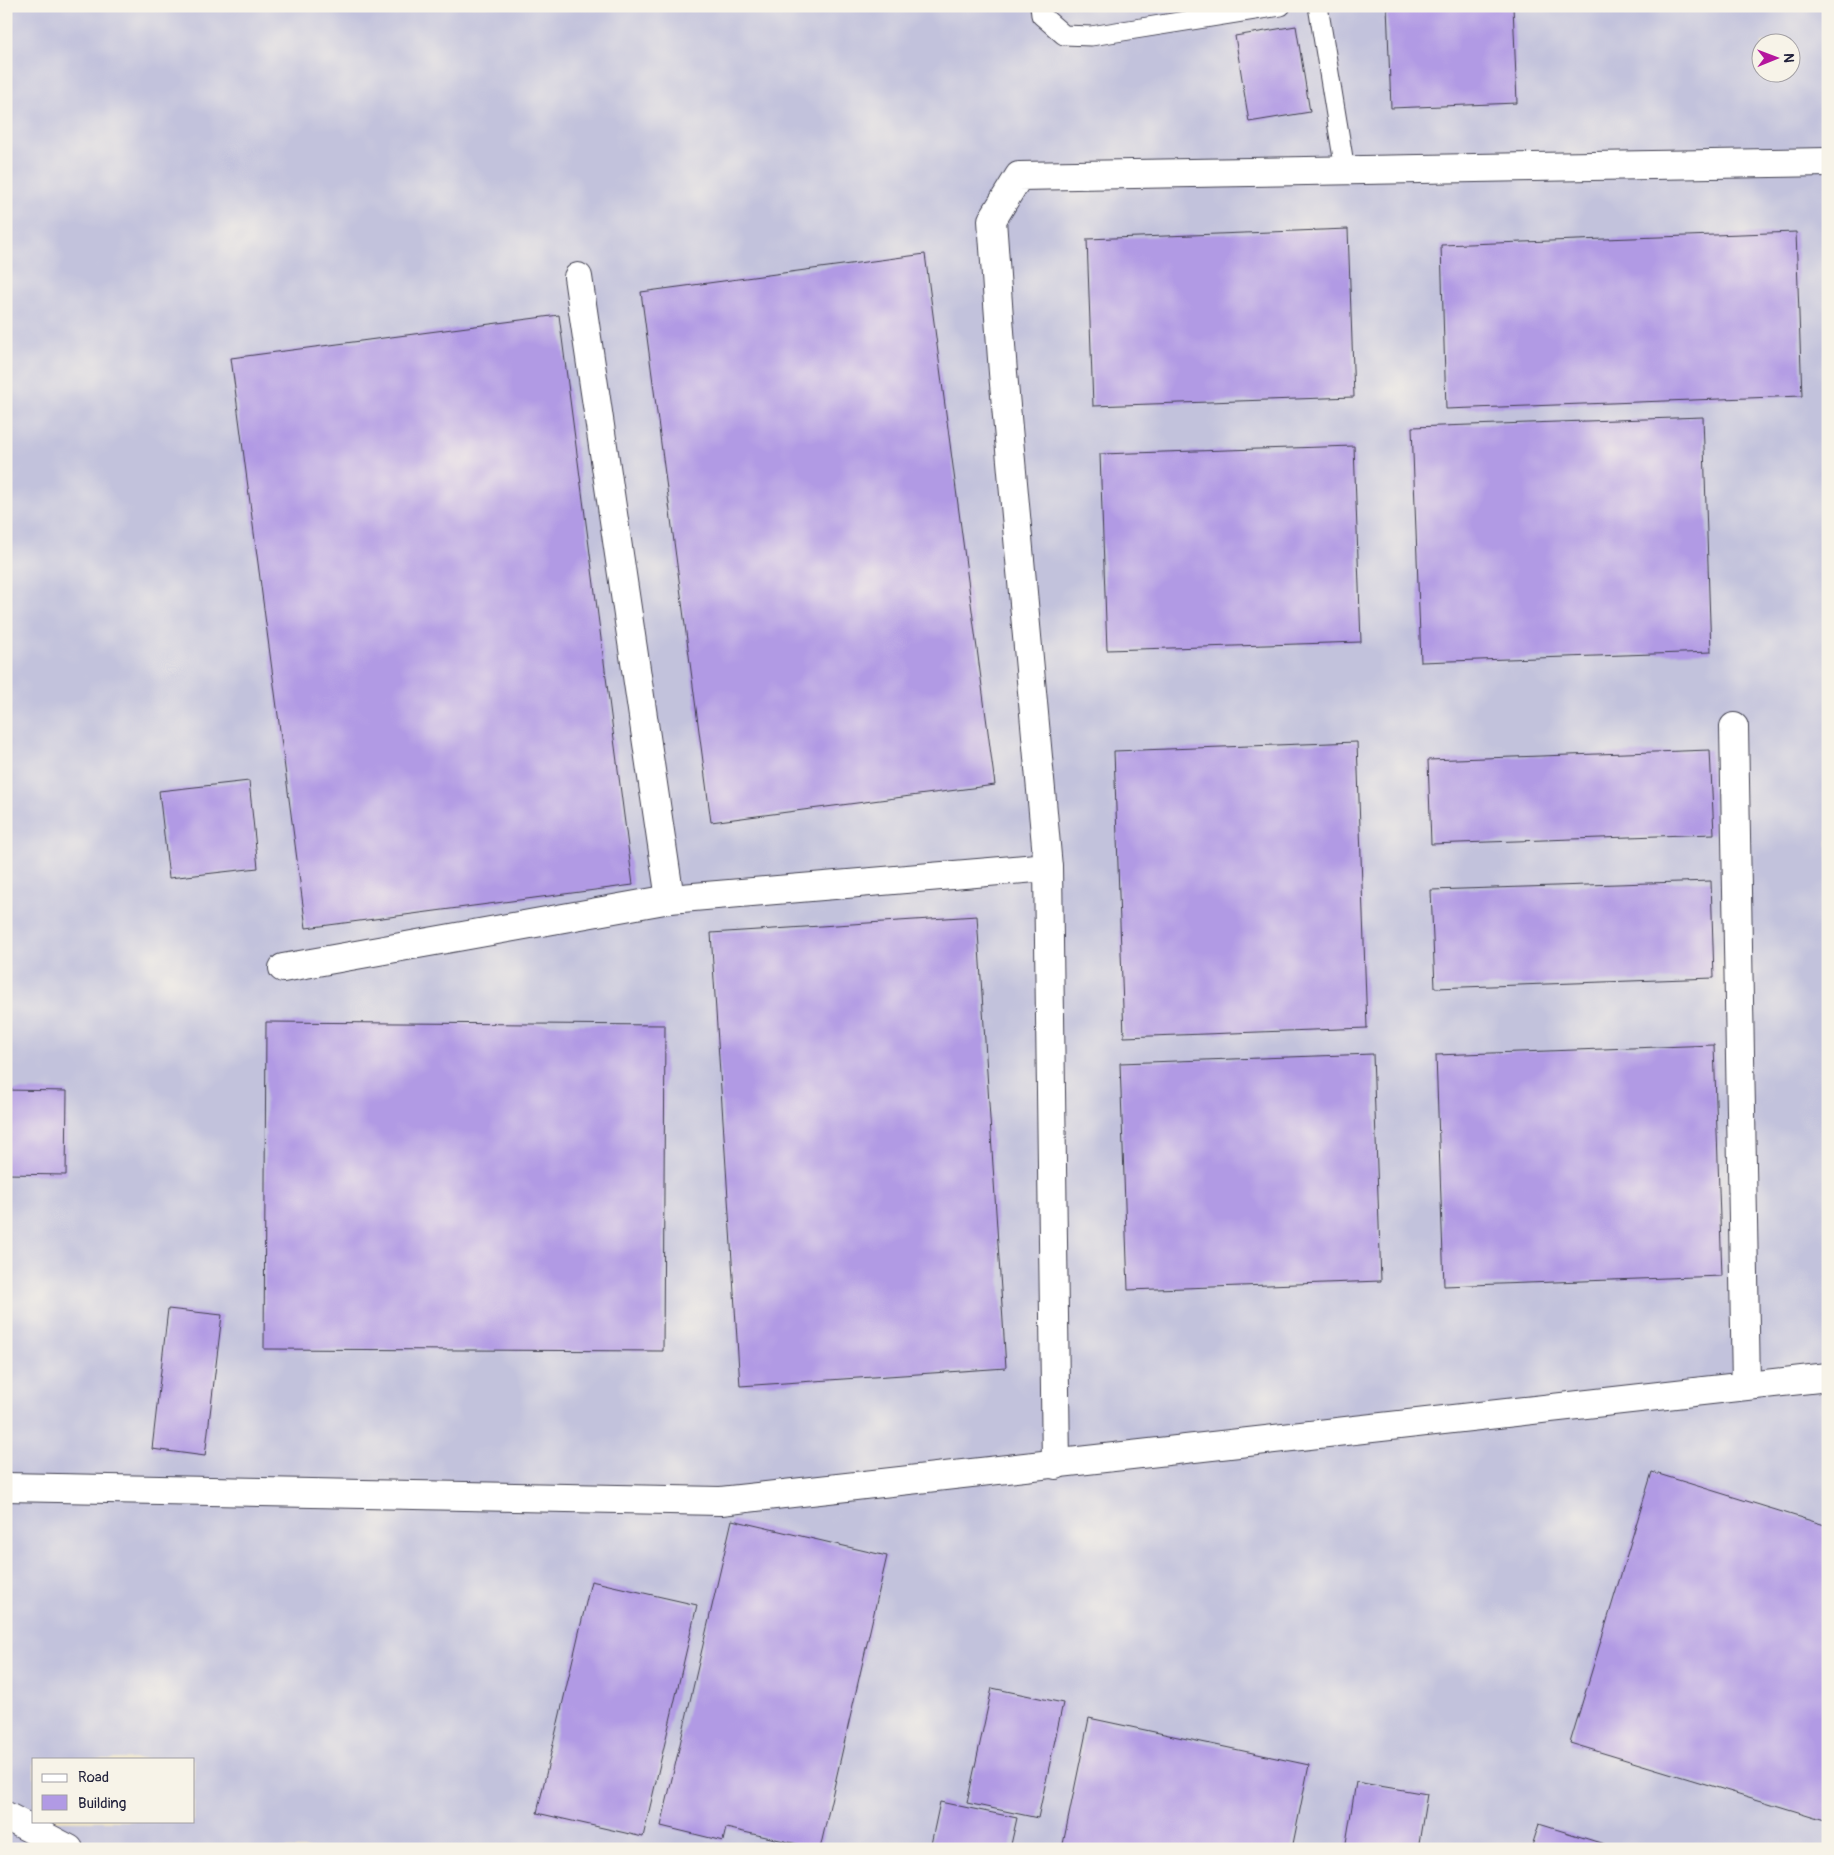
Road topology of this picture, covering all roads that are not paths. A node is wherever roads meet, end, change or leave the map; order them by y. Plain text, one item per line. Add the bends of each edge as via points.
1 (1040, 6) edge
2 (1281, 6) edge
3 (1318, 6) edge
4 (1828, 162) edge
5 (1345, 170) junction
6 (578, 277) dead end
7 (1734, 727) dead end
8 (1048, 867) junction
9 (670, 899) junction
10 (282, 968) dead end
11 (1828, 1377) edge
12 (1746, 1385) junction
13 (1056, 1465) junction
14 (6, 1487) edge
15 (6, 1816) edge
16 (69, 1849) edge

1 - 2 lane via 1041,15 1064,35 1091,36
3 - 5 lane
4 - 5 street
5 - 8 street via 1019,176 992,220
6 - 9 street
7 - 12 street
8 - 9 street
8 - 13 street
9 - 10 street
11 - 12 street
12 - 13 street
13 - 14 street via 721,1501
15 - 16 street

